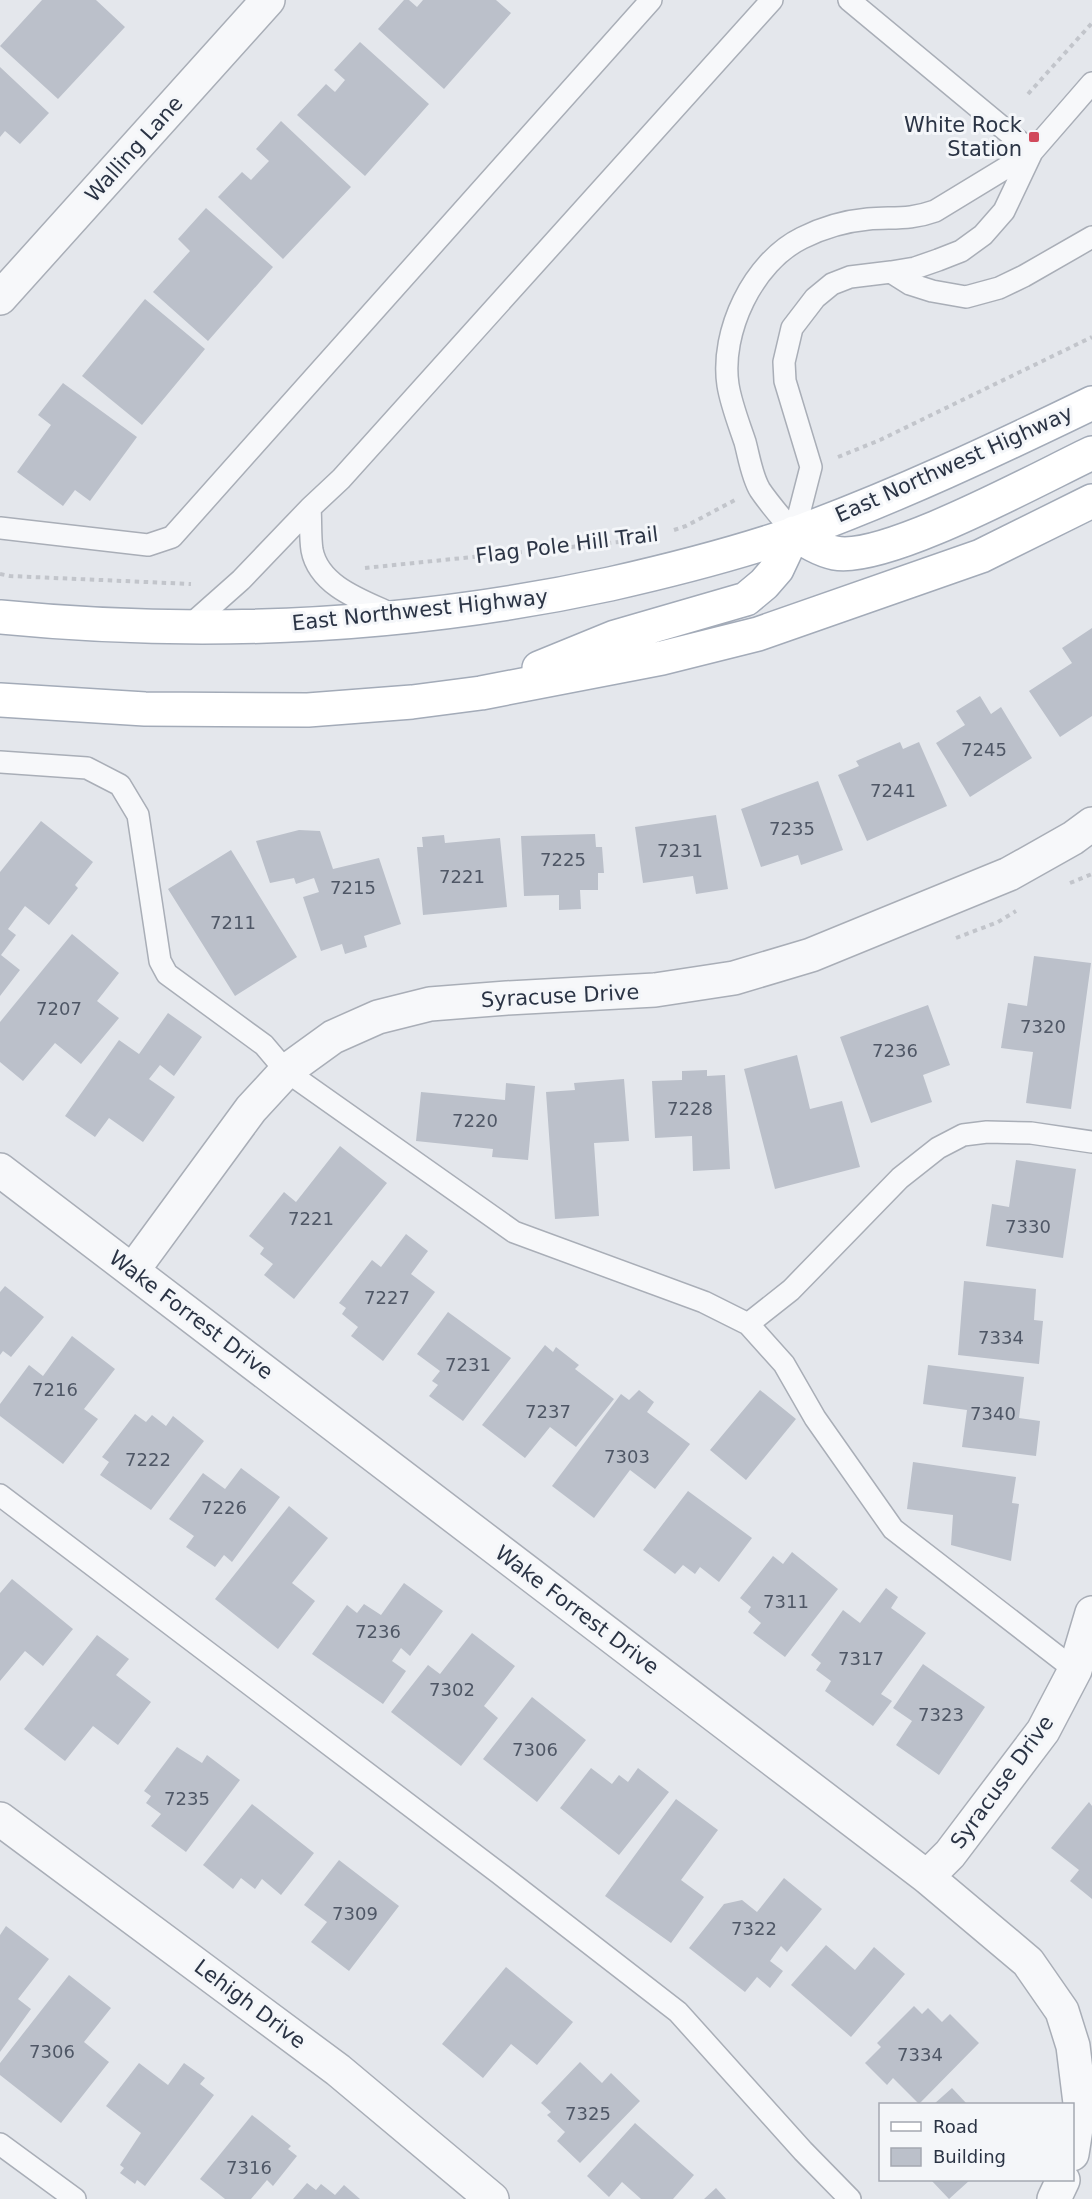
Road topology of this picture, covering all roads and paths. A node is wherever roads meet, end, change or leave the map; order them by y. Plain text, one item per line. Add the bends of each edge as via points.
1 (268, 0) edge
2 (651, 0) edge
3 (772, 0) edge
4 (849, 0) edge
5 (1092, 22) edge
6 (1092, 83) edge
7 (1028, 94) dead end
8 (1032, 152) junction
9 (1092, 237) edge
10 (891, 272) junction
11 (0, 298) edge
12 (1092, 337) edge
13 (1092, 403) edge
14 (1092, 453) edge
15 (812, 467) junction
16 (759, 488) junction
17 (1092, 501) edge
18 (310, 508) junction
19 (0, 528) edge
20 (668, 532) dead end
21 (794, 533) junction
22 (631, 541) dead end
23 (0, 574) edge
24 (322, 575) junction
25 (241, 579) junction
26 (0, 617) edge
27 (399, 617) junction
28 (188, 627) junction
29 (481, 693) junction
30 (0, 700) edge
31 (0, 762) edge
32 (1086, 836) edge
33 (286, 1071) junction
34 (1092, 1142) edge
35 (0, 1170) edge
36 (133, 1270) junction
37 (748, 1324) junction
38 (0, 1496) edge
39 (1092, 1613) edge
40 (1075, 1670) junction
41 (0, 1819) edge
42 (927, 1878) junction
43 (1074, 2141) edge
44 (0, 2144) edge
45 (1063, 2181) edge
46 (75, 2199) edge
47 (492, 2199) edge
48 (850, 2199) edge
49 (1054, 2199) edge

1 - 11 street, Walling Lane
2 - 19 lane via 172,537 148,545
3 - 18 lane via 341,479
4 - 8 lane
5 - 7 path
6 - 8 lane
8 - 10 lane via 1004,211 983,235 961,251 915,268
8 - 16 lane via 935,211 918,217 848,222 801,239 757,277 740,306 728,374 730,394
9 - 10 lane via 999,288 966,297 910,284
10 - 15 lane via 850,277 832,284 815,298 792,328 784,362 785,381
12 - 15 path via 880,440
13 - 21 main road, East Northwest Highway via 918,485
14 - 21 main road via 938,527 878,549 836,553
15 - 21 lane
16 - 20 path, Flag Pole Hill Trail
16 - 21 lane
17 - 29 main road via 981,556 758,634 662,658
18 - 24 lane via 312,551
18 - 25 lane
21 - 27 main road, East Northwest Highway via 666,572 558,595
21 - 29 main road via 777,569 746,599 615,637
22 - 24 path, Flag Pole Hill Trail
23 - 25 path via 175,584
24 - 27 lane via 357,598
25 - 28 lane
26 - 28 main road, East Northwest Highway via 110,626
27 - 28 main road, East Northwest Highway via 241,628
29 - 30 main road via 308,710 145,709
31 - 33 lane via 87,768 120,786 138,816 160,961 167,974 264,1045
32 - 33 street, Syracuse Drive via 944,902 811,955 734,978 655,990 430,1004 378,1017 333,1037
33 - 36 street, Syracuse Drive via 251,1109
33 - 37 lane via 514,1232 704,1302
34 - 37 lane via 1031,1133 987,1132 963,1135 938,1148 900,1178 791,1290
35 - 36 street, Wake Forrest Drive
36 - 42 street, Wake Forrest Drive
37 - 40 lane via 784,1364 815,1418 893,1529
38 - 48 lane via 678,2012
39 - 40 street, Syracuse Drive
40 - 42 street, Syracuse Drive via 1043,1731 950,1854
41 - 47 street, Lehigh Drive via 338,2070
42 - 43 street, Wake Forrest Drive via 1028,1962 1062,2011 1073,2046 1080,2103
44 - 46 lane
45 - 49 street

